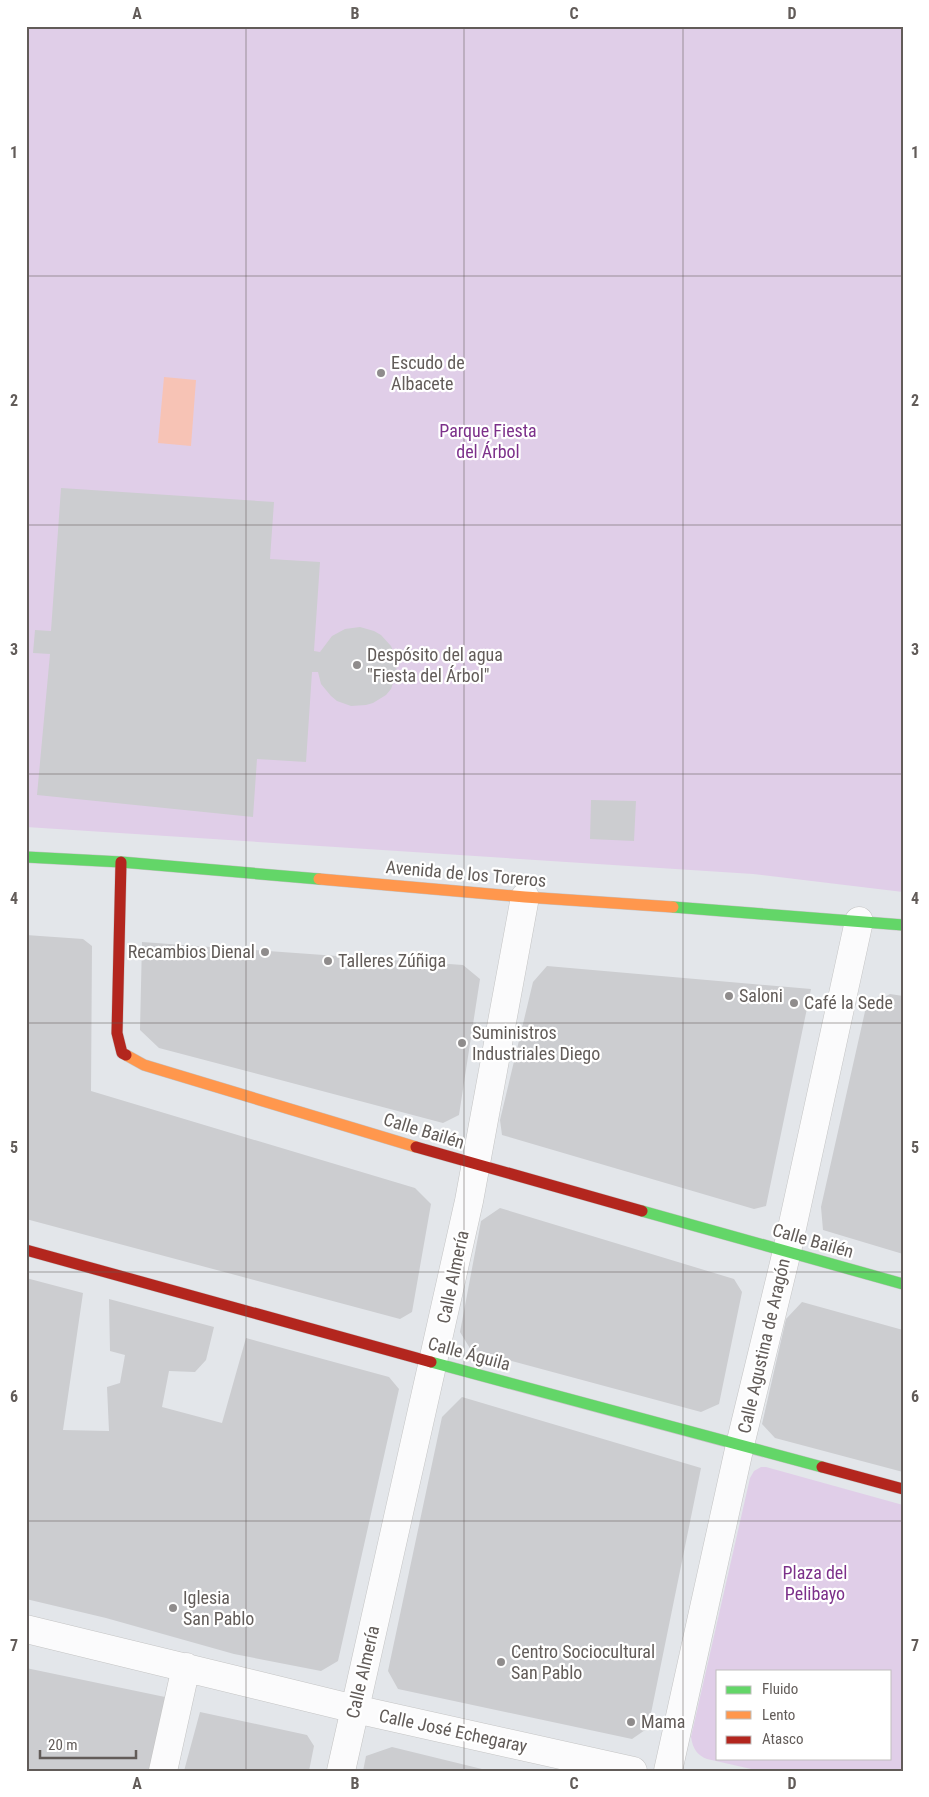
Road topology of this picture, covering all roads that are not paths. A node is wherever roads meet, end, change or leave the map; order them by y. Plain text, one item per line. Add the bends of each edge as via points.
1 (26, 857) edge
2 (121, 862) junction
3 (525, 897) junction
4 (859, 921) junction
5 (903, 925) edge
6 (476, 1165) junction
7 (26, 1250) edge
8 (786, 1251) junction
9 (903, 1284) edge
10 (434, 1363) junction
11 (740, 1445) junction
12 (903, 1489) edge
13 (26, 1628) edge
14 (186, 1667) junction
15 (354, 1709) junction
16 (164, 1771) edge
17 (341, 1771) edge
18 (633, 1771) edge
19 (668, 1771) edge

1 - 2 street, Avenida de los Toreros
2 - 3 street, Avenida de los Toreros
2 - 6 street, Calle Bailén via 117,1033 122,1052 144,1065
3 - 4 street, Avenida de los Toreros
3 - 6 street, Calle Almería
4 - 5 street, Avenida de los Toreros
4 - 8 street, Calle Agustina de Aragón
6 - 8 street, Calle Bailén
6 - 10 street, Calle Almería
7 - 10 street, Calle Águila
8 - 9 street, Calle Bailén
8 - 11 street, Calle Agustina de Aragón
10 - 11 street, Calle Águila
10 - 15 street, Calle Almería
11 - 12 street, Calle Águila
11 - 19 street, Calle Agustina de Aragón
13 - 14 street, Calle José Echegaray
14 - 15 street, Calle José Echegaray
14 - 16 street
15 - 17 street, Calle Almería
15 - 18 street, Calle José Echegaray

